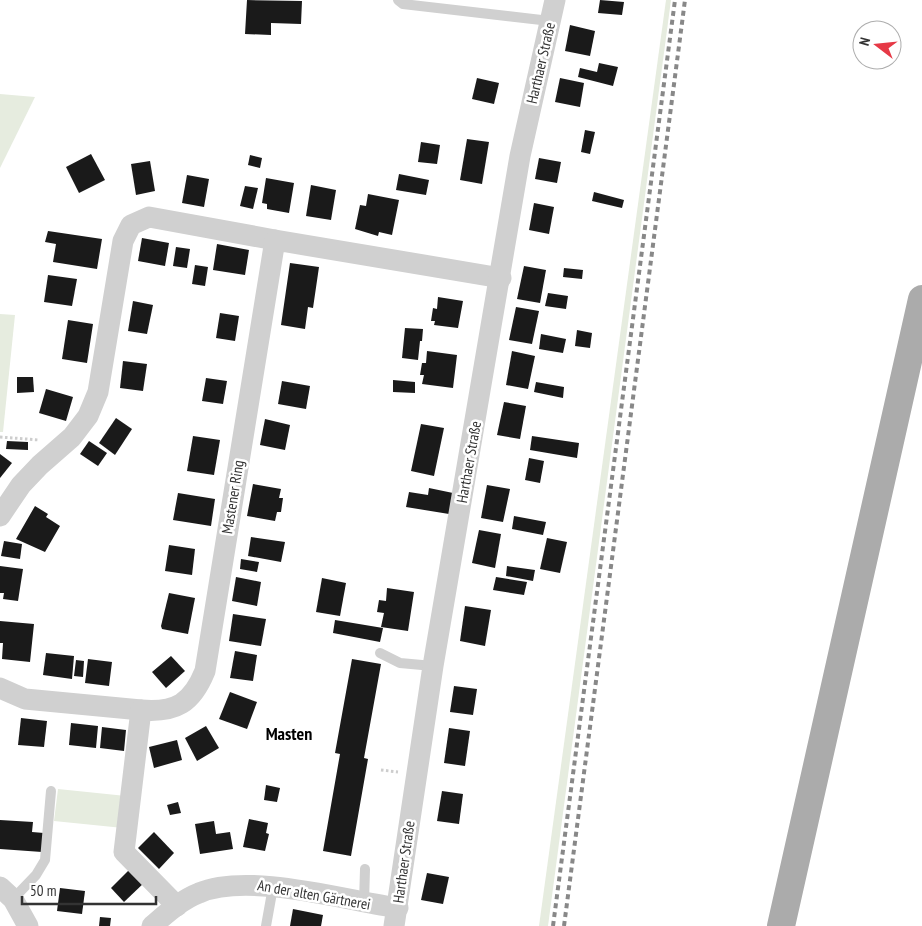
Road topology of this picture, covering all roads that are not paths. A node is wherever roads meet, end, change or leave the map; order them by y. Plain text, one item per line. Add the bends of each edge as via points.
1 (398, 0) edge
2 (555, 0) edge
3 (550, 21) junction
4 (275, 240) junction
5 (501, 278) junction
6 (922, 299) edge
7 (0, 516) edge
8 (380, 653) dead end
9 (433, 666) junction
10 (0, 688) edge
11 (141, 710) junction
12 (51, 791) dead end
13 (365, 869) dead end
14 (273, 887) junction
15 (7, 893) edge
16 (364, 903) junction
17 (176, 906) junction
18 (396, 917) edge
19 (28, 926) edge
20 (152, 926) edge
21 (266, 926) edge
22 (781, 926) edge

1 - 3 lane via 403,4
2 - 3 street, Harthaer Straße
3 - 5 street, Harthaer Straße via 520,156
4 - 5 street
4 - 7 street via 149,217 132,224 123,241 98,392 88,416 72,437 21,485
4 - 11 street, Mastener Ring via 205,671 197,690 182,703 157,712
5 - 9 street, Harthaer Straße
6 - 22 main road
8 - 9 lane via 400,663
9 - 18 street, Harthaer Straße
10 - 11 street, Mastener Ring via 25,699
11 - 17 street via 124,852
12 - 15 lane via 45,860 36,875
13 - 16 lane
14 - 16 street, An der alten Gärtnerei
14 - 17 street, An der alten Gärtnerei via 249,884 219,887 198,893
14 - 21 lane
15 - 19 street
16 - 18 street, An der alten Gärtnerei
17 - 20 street, An der alten Gärtnerei

